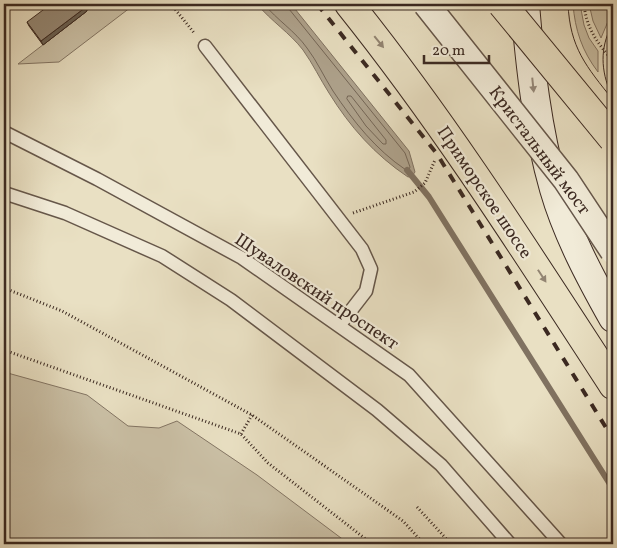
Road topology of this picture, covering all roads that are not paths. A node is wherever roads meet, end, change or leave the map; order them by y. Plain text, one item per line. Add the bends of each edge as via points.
1 (349, 4) edge
2 (426, 4) edge
3 (502, 4) edge
4 (525, 4) edge
5 (531, 4) edge
6 (528, 37) junction
7 (205, 46) road end
8 (4, 132) edge
9 (613, 139) edge
10 (4, 193) edge
11 (613, 251) edge
12 (613, 318) edge
13 (339, 326) junction
14 (613, 386) edge
15 (510, 544) edge
16 (561, 544) edge

1 -> 14 main road, Приморское шоссе via 452,140
2 - 11 street, Кристальный мост, bridge via 566,180
3 - 9 main road, bridge
4 - 6 main road
5 - 6 main road
6 -> 12 main road via 536,113 554,190 575,246
7 - 13 lane via 362,249 371,270 366,291
8 - 13 lane, Шуваловский проспект via 242,258
10 - 15 lane via 65,214 162,256 231,300 377,410 434,459
13 - 16 lane, Шуваловский проспект via 409,375

